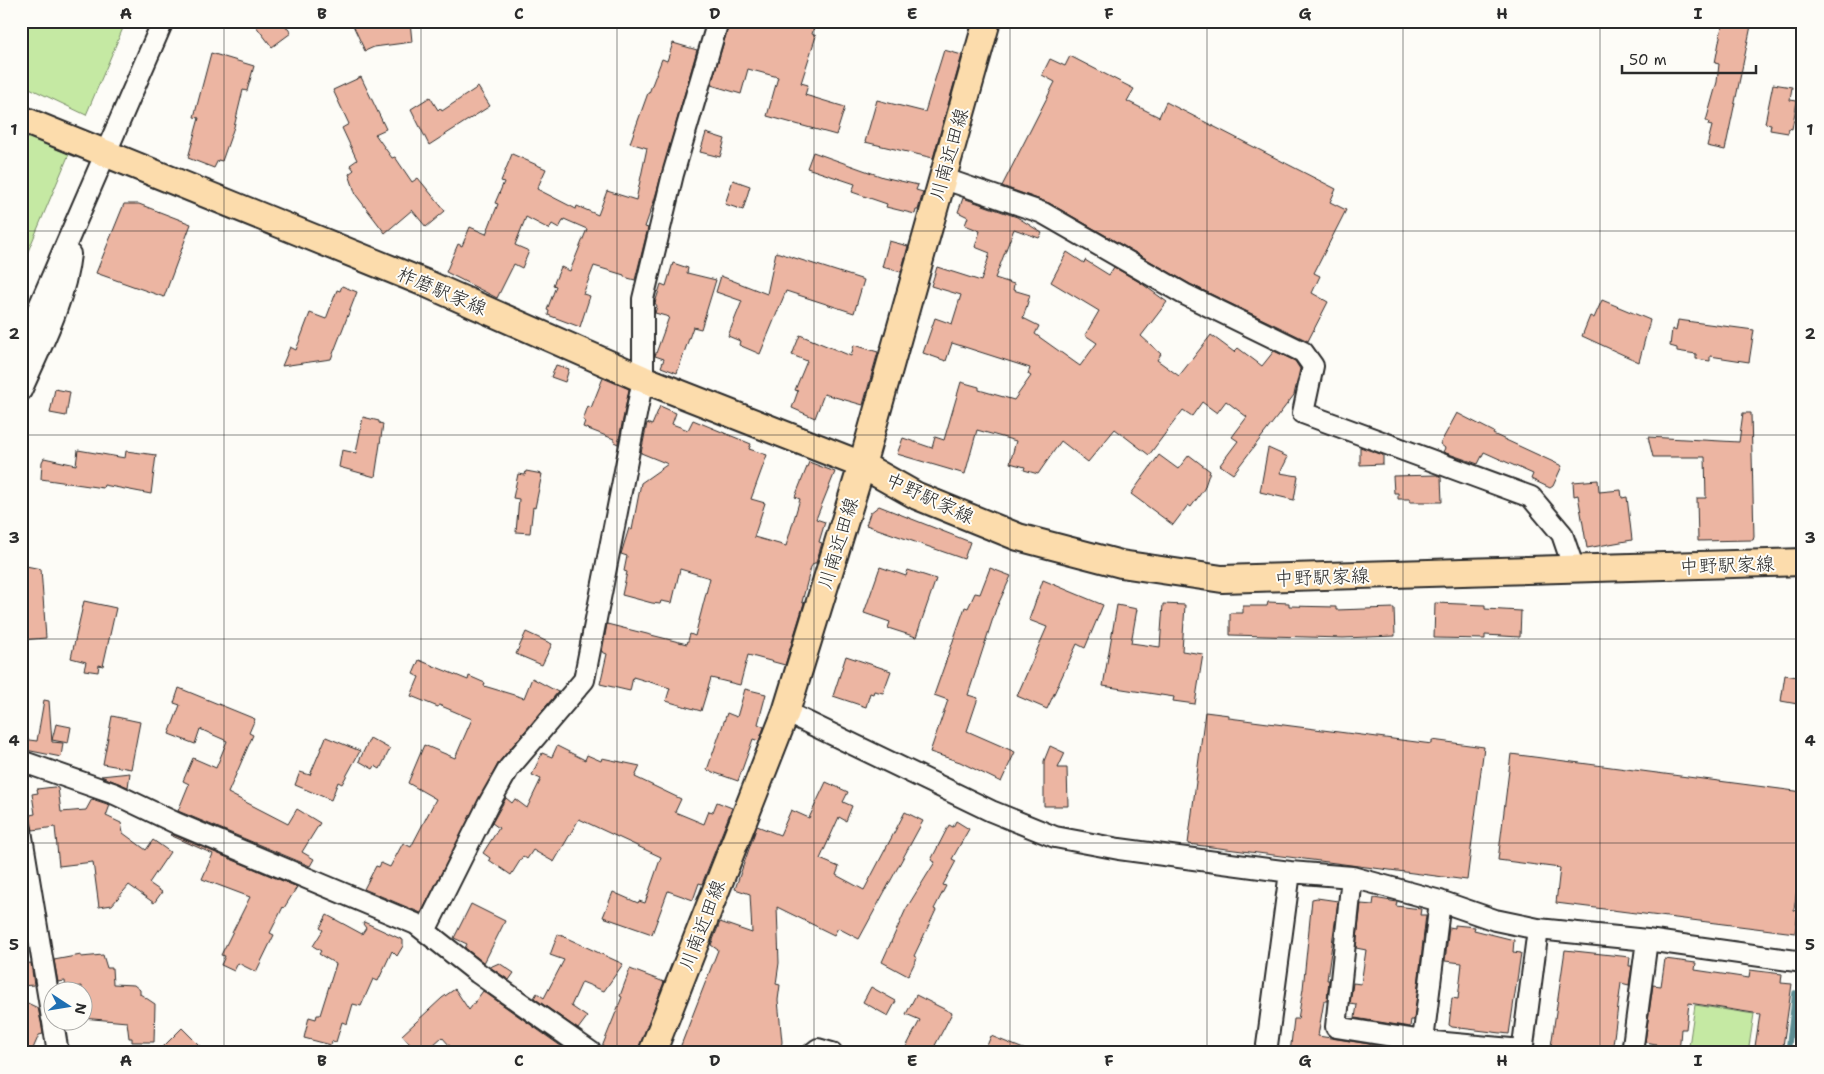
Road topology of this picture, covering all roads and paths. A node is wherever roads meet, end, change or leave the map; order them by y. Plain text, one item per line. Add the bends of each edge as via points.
1 (163, 21) edge
2 (174, 21) edge
3 (718, 21) edge
4 (987, 21) edge
5 (123, 113) junction
6 (21, 119) edge
7 (97, 151) junction
8 (942, 178) junction
9 (67, 240) junction
10 (21, 348) edge
11 (643, 379) junction
12 (21, 391) edge
13 (862, 465) junction
14 (1803, 562) edge
15 (1574, 570) junction
16 (786, 712) junction
17 (21, 761) edge
18 (21, 831) edge
19 (1290, 872) junction
20 (1352, 877) junction
21 (1440, 901) junction
22 (1538, 929) junction
23 (425, 931) junction
24 (1647, 940) junction
25 (1803, 962) edge
26 (47, 982) edge
27 (55, 1032) edge
28 (1423, 1041) junction
29 (1522, 1051) edge
30 (58, 1053) edge
31 (592, 1053) edge
32 (652, 1053) edge
33 (813, 1053) edge
34 (832, 1053) edge
35 (1266, 1053) edge
36 (1632, 1053) edge

1 - 5 street
2 - 5 street via 138,108
3 - 11 street via 675,165 643,299
4 - 8 main road, 川南近田線
5 - 7 street
6 - 7 main road, 柞磨駅家線
7 - 9 street
7 - 11 main road, 柞磨駅家線 via 425,283
8 - 13 main road, 川南近田線
8 - 15 street via 1043,213 1184,294 1303,352 1313,366 1303,413 1531,498 1562,534
9 - 10 street
9 - 12 street via 70,251 68,270 54,315
11 - 13 main road, 柞磨駅家線
11 - 23 street via 584,680 509,768
13 - 15 main road, 中野駅家線 via 917,496 1018,537 1120,564 1222,580
13 - 16 main road, 川南近田線
14 - 15 main road, 中野駅家線
16 - 19 street via 991,811 1055,837
16 - 32 main road, 川南近田線
17 - 23 street via 115,794 178,824 416,924
18 - 26 street
19 - 20 street
19 - 35 street
20 - 21 street
20 - 28 street via 1336,1027
21 - 22 street via 1496,920
21 - 28 street
22 - 24 street
22 - 29 street
23 - 31 street via 478,973
24 - 25 street
24 - 36 street
27 - 30 street
28 - 29 street
33 - 34 street via 818,1049

